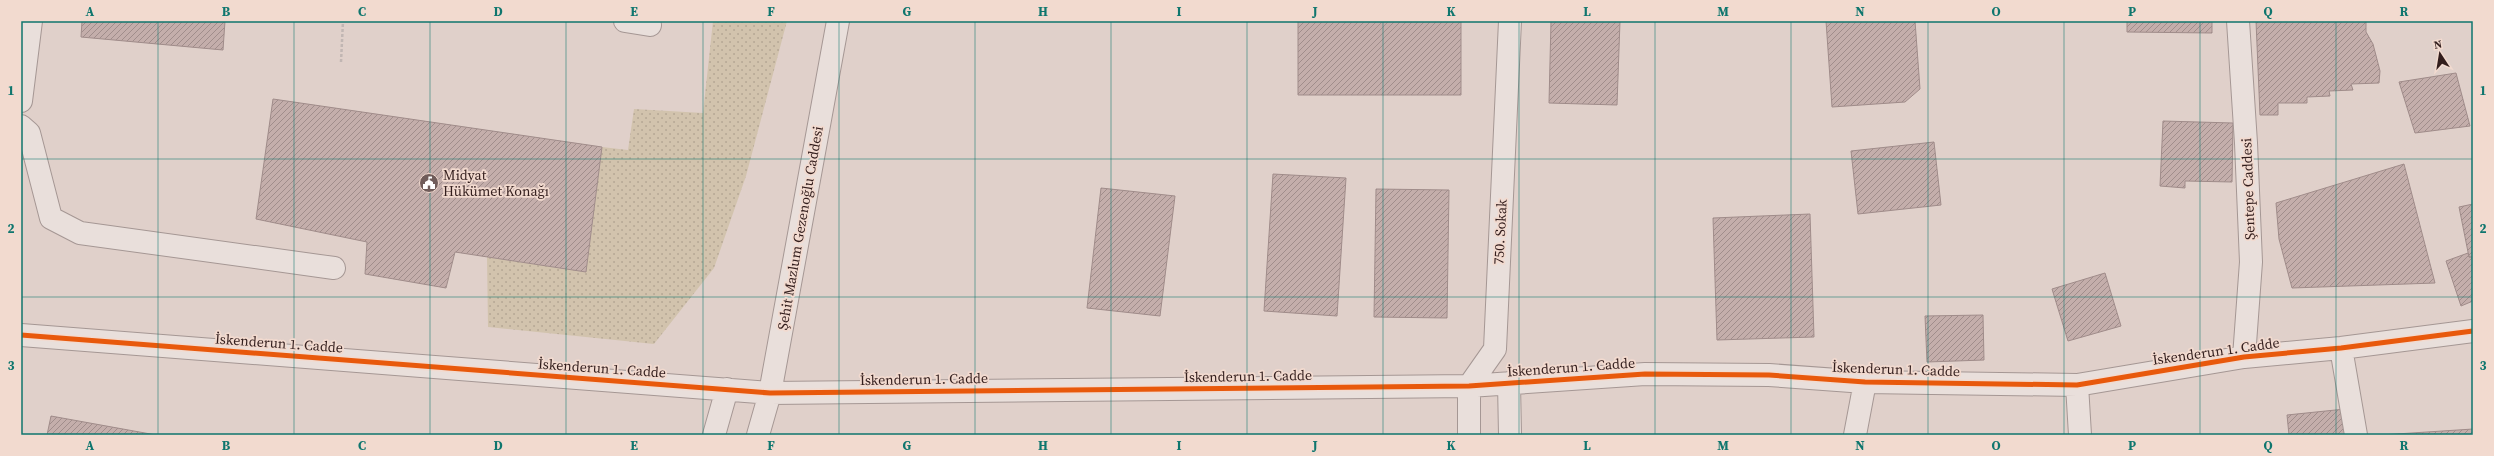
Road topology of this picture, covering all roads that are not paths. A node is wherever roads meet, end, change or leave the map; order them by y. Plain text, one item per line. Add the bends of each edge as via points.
1 (31, 21) edge
2 (625, 21) edge
3 (838, 21) edge
4 (1510, 21) edge
5 (2238, 21) edge
6 (650, 26) dead end
7 (21, 100) edge
8 (21, 126) edge
9 (334, 268) dead end
10 (2473, 332) edge
11 (21, 335) edge
12 (2341, 348) junction
13 (2244, 357) junction
14 (1865, 382) junction
15 (1509, 383) junction
16 (2077, 385) junction
17 (1469, 386) junction
18 (727, 389) junction
19 (770, 393) junction
20 (714, 435) edge
21 (758, 435) edge
22 (1469, 435) edge
23 (1510, 435) edge
24 (1855, 435) edge
25 (2080, 435) edge
26 (2356, 435) edge

1 - 7 street
2 - 6 street
3 - 19 street, Şehit Mazlum Gezenoğlu Caddesi
4 - 17 street, 750. Sokak via 1495,349
5 - 13 street, Şentepe Caddesi via 2251,262
8 - 9 street via 29,132 52,218 80,233
10 - 12 street, İskenderun 1. Cadde
11 - 18 street, İskenderun 1. Cadde
12 - 13 street, İskenderun 1. Cadde
12 - 26 street
13 - 16 street, İskenderun 1. Cadde
14 - 15 street, İskenderun 1. Cadde via 1769,375 1645,374
14 - 16 street, İskenderun 1. Cadde
14 - 24 street
15 - 17 street, İskenderun 1. Cadde
15 - 23 street
16 - 25 street
17 - 19 street, İskenderun 1. Cadde
17 - 22 street
18 - 19 street, İskenderun 1. Cadde
18 - 20 street
19 - 21 street, Şehit Mazlum Gezenoğlu Caddesi

